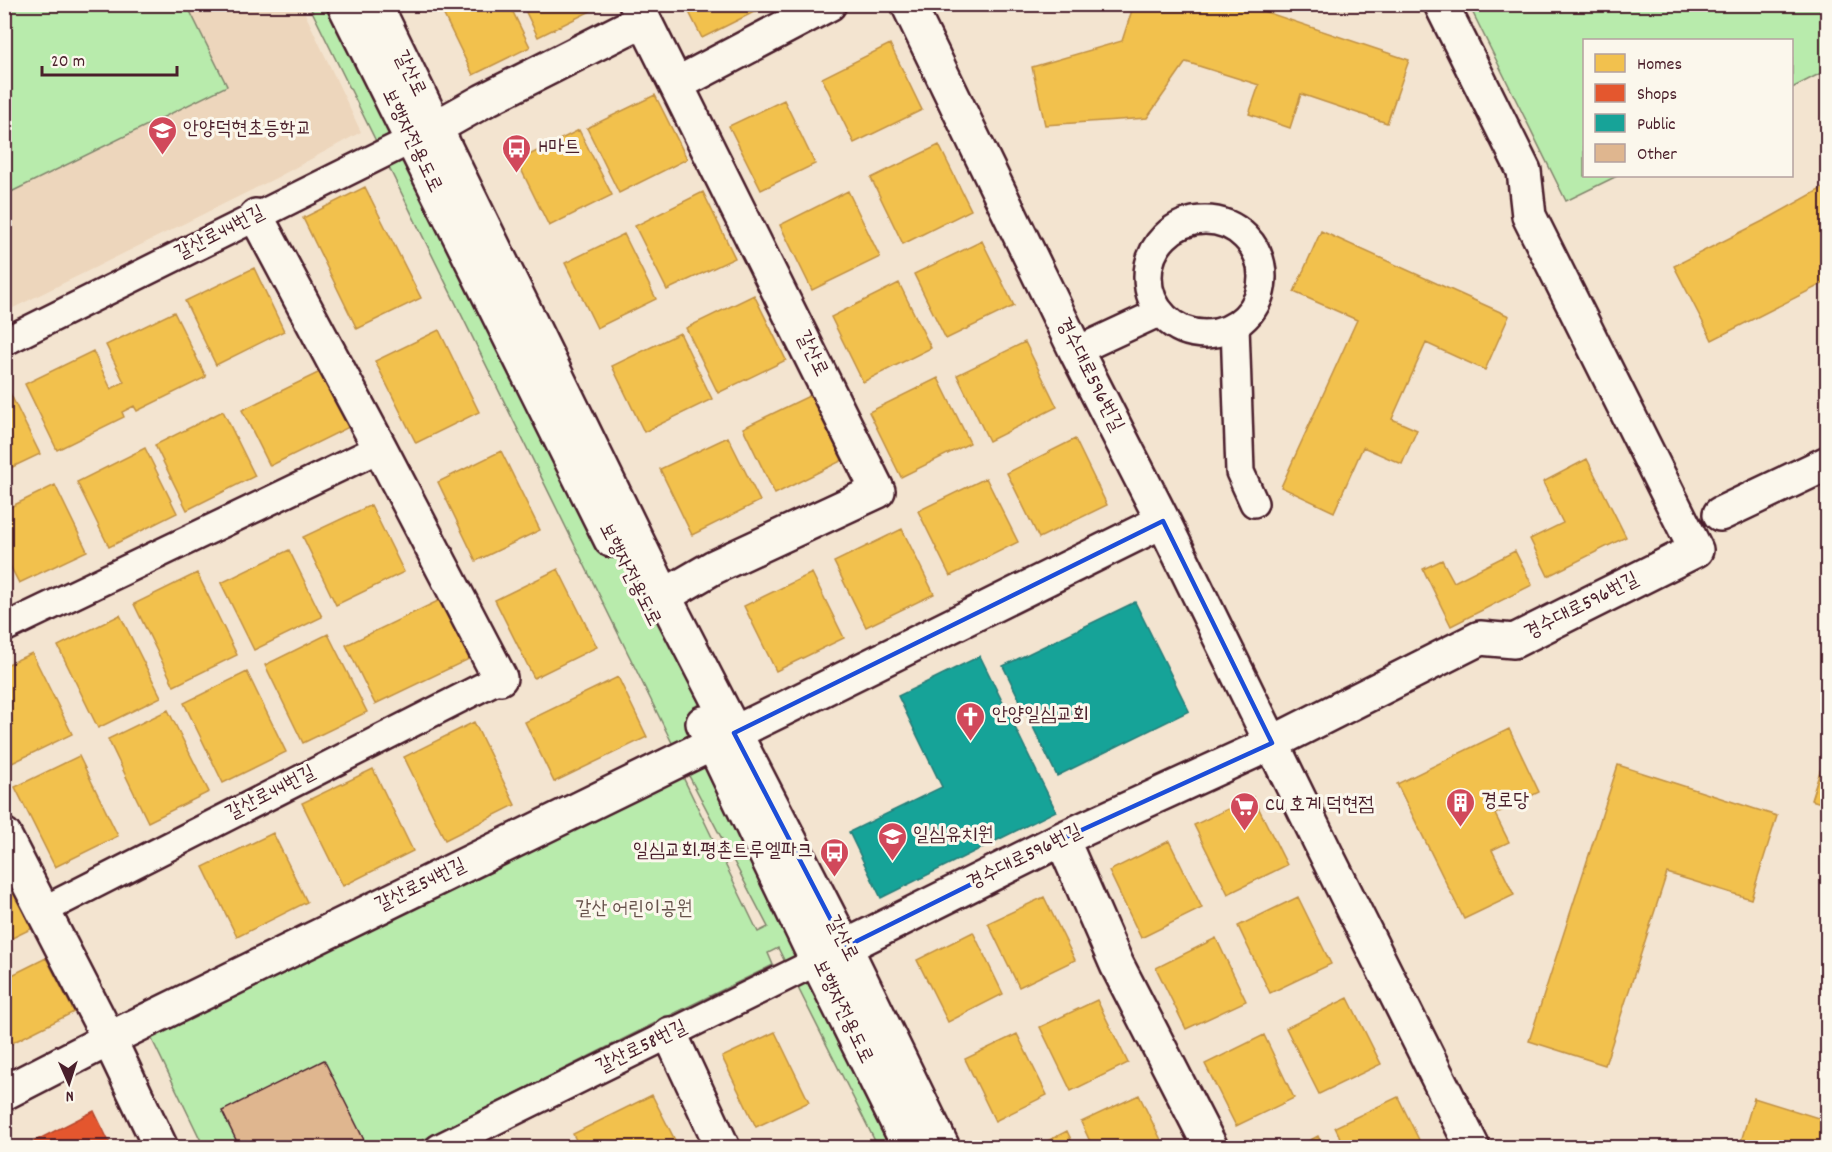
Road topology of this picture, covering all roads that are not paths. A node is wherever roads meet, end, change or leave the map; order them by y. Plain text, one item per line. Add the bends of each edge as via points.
1 (344, 4) edge
2 (375, 4) edge
3 (829, 4) edge
4 (908, 4) edge
5 (1441, 4) edge
6 (640, 12) edge
7 (677, 84) junction
8 (423, 134) junction
9 (256, 216) junction
10 (1160, 312) junction
11 (1235, 326) junction
12 (4, 342) edge
13 (1076, 351) junction
14 (380, 448) junction
15 (1827, 463) edge
16 (1254, 503) dead end
17 (1720, 514) dead end
18 (1163, 520) junction
19 (663, 596) junction
20 (4, 628) edge
21 (500, 678) joint
22 (734, 733) junction
23 (1272, 743) junction
24 (4, 835) edge
25 (1062, 839) junction
26 (42, 911) junction
27 (831, 954) junction
28 (670, 1034) junction
29 (109, 1039) junction
30 (4, 1093) edge
31 (161, 1148) edge
32 (439, 1148) edge
33 (723, 1148) edge
34 (910, 1148) edge
35 (944, 1148) edge
36 (1211, 1148) edge
37 (1473, 1148) edge

1 - 8 street, 보행자전용도로
2 - 8 street, 갈산로
3 - 7 street
4 - 13 street, 경수대로596번길
5 - 23 street, 경수대로596번길 via 1524,171 1529,216 1696,550 1514,641 1480,638
6 - 7 street, 갈산로
6 - 8 street
7 - 19 street, 갈산로 via 878,491 714,567
8 - 9 lane, 갈산로44번길
8 - 19 street, 갈산로
8 - 27 street, 보행자전용도로 via 714,746
9 - 12 lane, 갈산로44번길
9 - 14 street
10 - 11 lane via 1181,330 1209,334
10 - 11 lane via 1148,288 1149,260 1158,244 1163,236 1187,221 1215,220 1240,230 1258,253 1263,280 1255,306
10 - 13 lane
11 - 16 lane via 1240,472
13 - 18 street, 경수대로596번길
14 - 20 lane
14 - 21 street
15 - 17 street
18 - 22 street
18 - 23 street, 경수대로596번길
19 - 22 street, 갈산로
21 - 26 lane, 갈산로44번길
22 - 27 street, 갈산로
22 - 29 street, 갈산로54번길
23 - 25 street, 경수대로596번길
23 - 37 street, 경수대로596번길
24 - 26 street
25 - 27 street, 경수대로596번길
25 - 36 street via 1117,965
26 - 29 street
27 - 28 lane, 갈산로58번길
27 - 34 street, 보행자전용도로
27 - 35 street, 갈산로
28 - 32 lane, 갈산로58번길
28 - 33 street
29 - 30 street, 갈산로54번길
29 - 31 street

